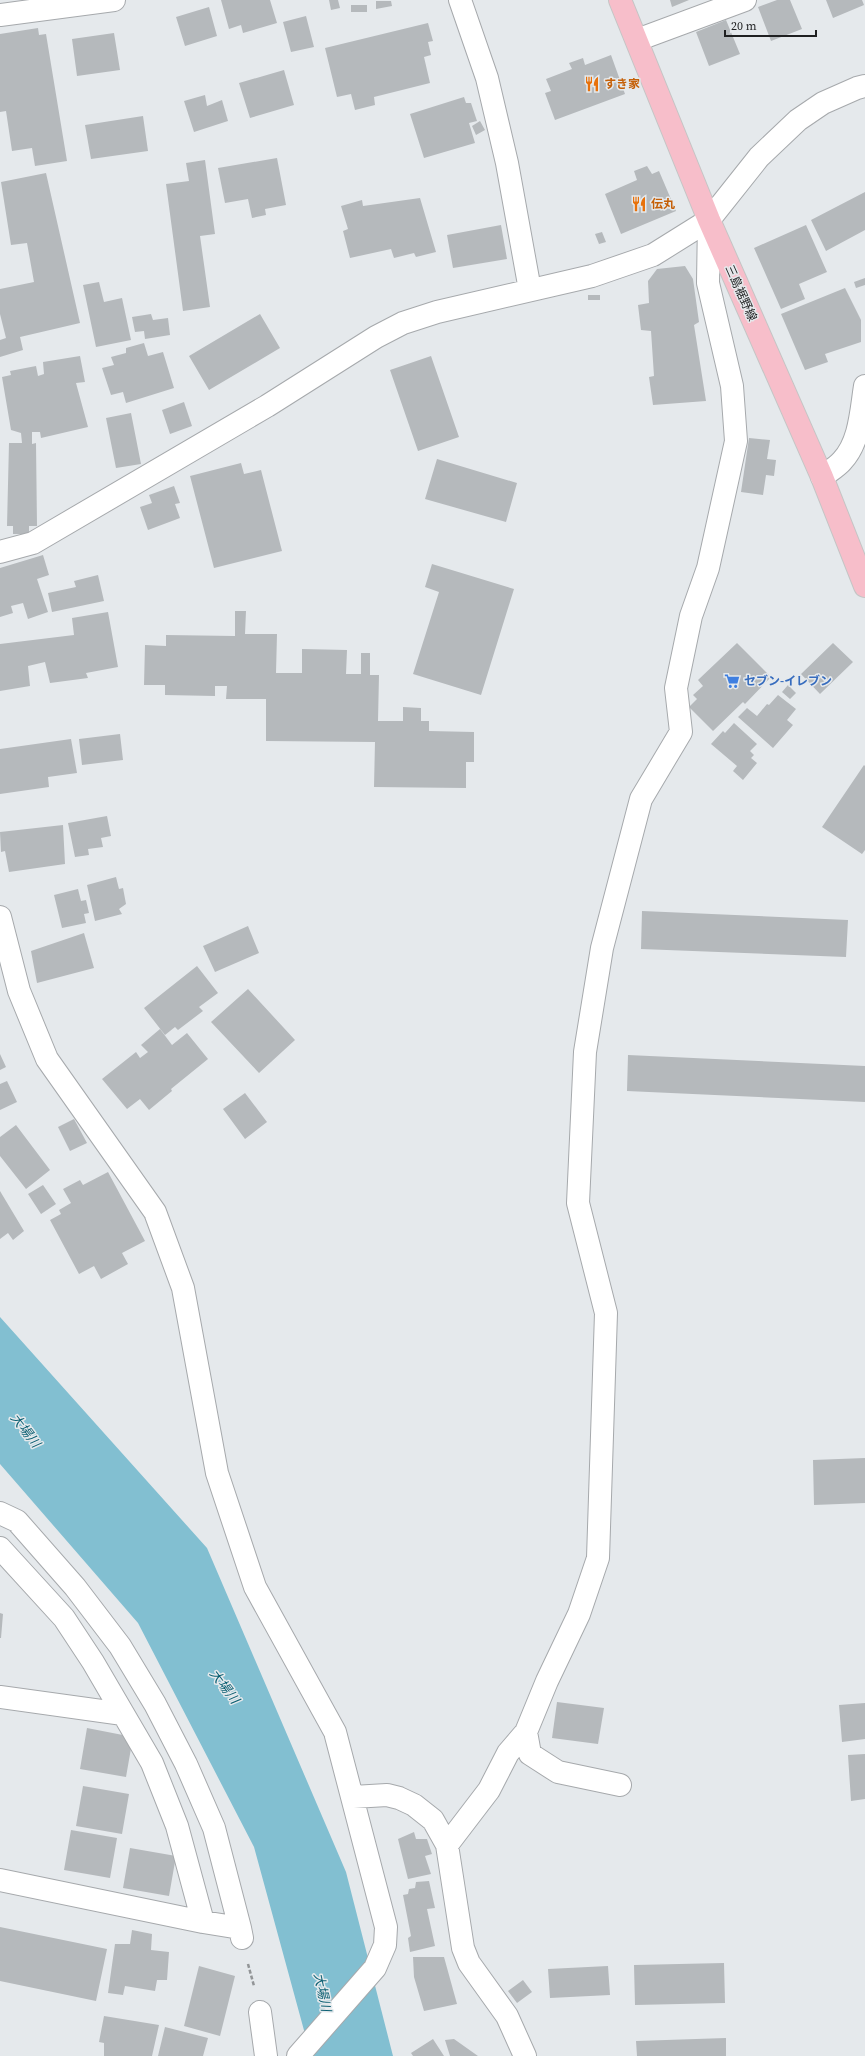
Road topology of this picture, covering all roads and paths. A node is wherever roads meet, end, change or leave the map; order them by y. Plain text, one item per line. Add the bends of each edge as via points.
1 (114, 0) edge
2 (460, 0) edge
3 (620, 0) edge
4 (745, 0) edge
5 (0, 15) edge
6 (637, 40) junction
7 (865, 86) edge
8 (709, 220) junction
9 (530, 290) junction
10 (865, 387) edge
11 (822, 477) junction
12 (0, 552) edge
13 (865, 586) edge
14 (0, 917) edge
15 (0, 1513) edge
16 (0, 1548) edge
17 (0, 1697) edge
18 (123, 1714) junction
19 (526, 1732) junction
20 (620, 1784) dead end
21 (353, 1797) junction
22 (447, 1845) junction
23 (0, 1880) edge
24 (203, 1922) junction
25 (241, 1933) junction
26 (260, 2012) joint
27 (266, 2056) edge
28 (298, 2056) edge
29 (525, 2056) edge

1 - 5 street
2 - 9 street via 487,78 507,163
3 - 6 main road, 三島裾野線
4 - 6 street
6 - 8 main road, 三島裾野線
7 - 8 street via 823,103 798,120 759,157
8 - 9 street via 653,255 592,276
8 - 11 main road, 三島裾野線
8 - 19 street via 708,282 732,386 736,441 708,568 691,616 676,688 681,732 641,799 602,948 591,1015 585,1052 578,1203 606,1313 598,1558 579,1614
9 - 12 street via 437,312 404,323 376,337 267,406 34,543
10 - 11 street via 856,434 850,449 842,461
11 - 13 main road, 三島裾野線
14 - 21 street via 19,991 47,1059 155,1212 183,1288 217,1473 252,1579 336,1732
15 - 25 street via 17,1521 75,1586 120,1646 155,1704 186,1764 214,1828
16 - 18 street via 64,1618
17 - 18 street
18 - 24 street via 152,1763 177,1826
19 - 20 street via 530,1754 558,1772
19 - 22 street via 508,1753 488,1790
21 - 22 street via 387,1795 414,1805 432,1820
21 - 28 street via 386,1927 385,1945 375,1968
22 - 29 street via 463,1948 469,1963 507,2016
23 - 24 street
24 - 25 street
25 - 26 path
26 - 27 street

